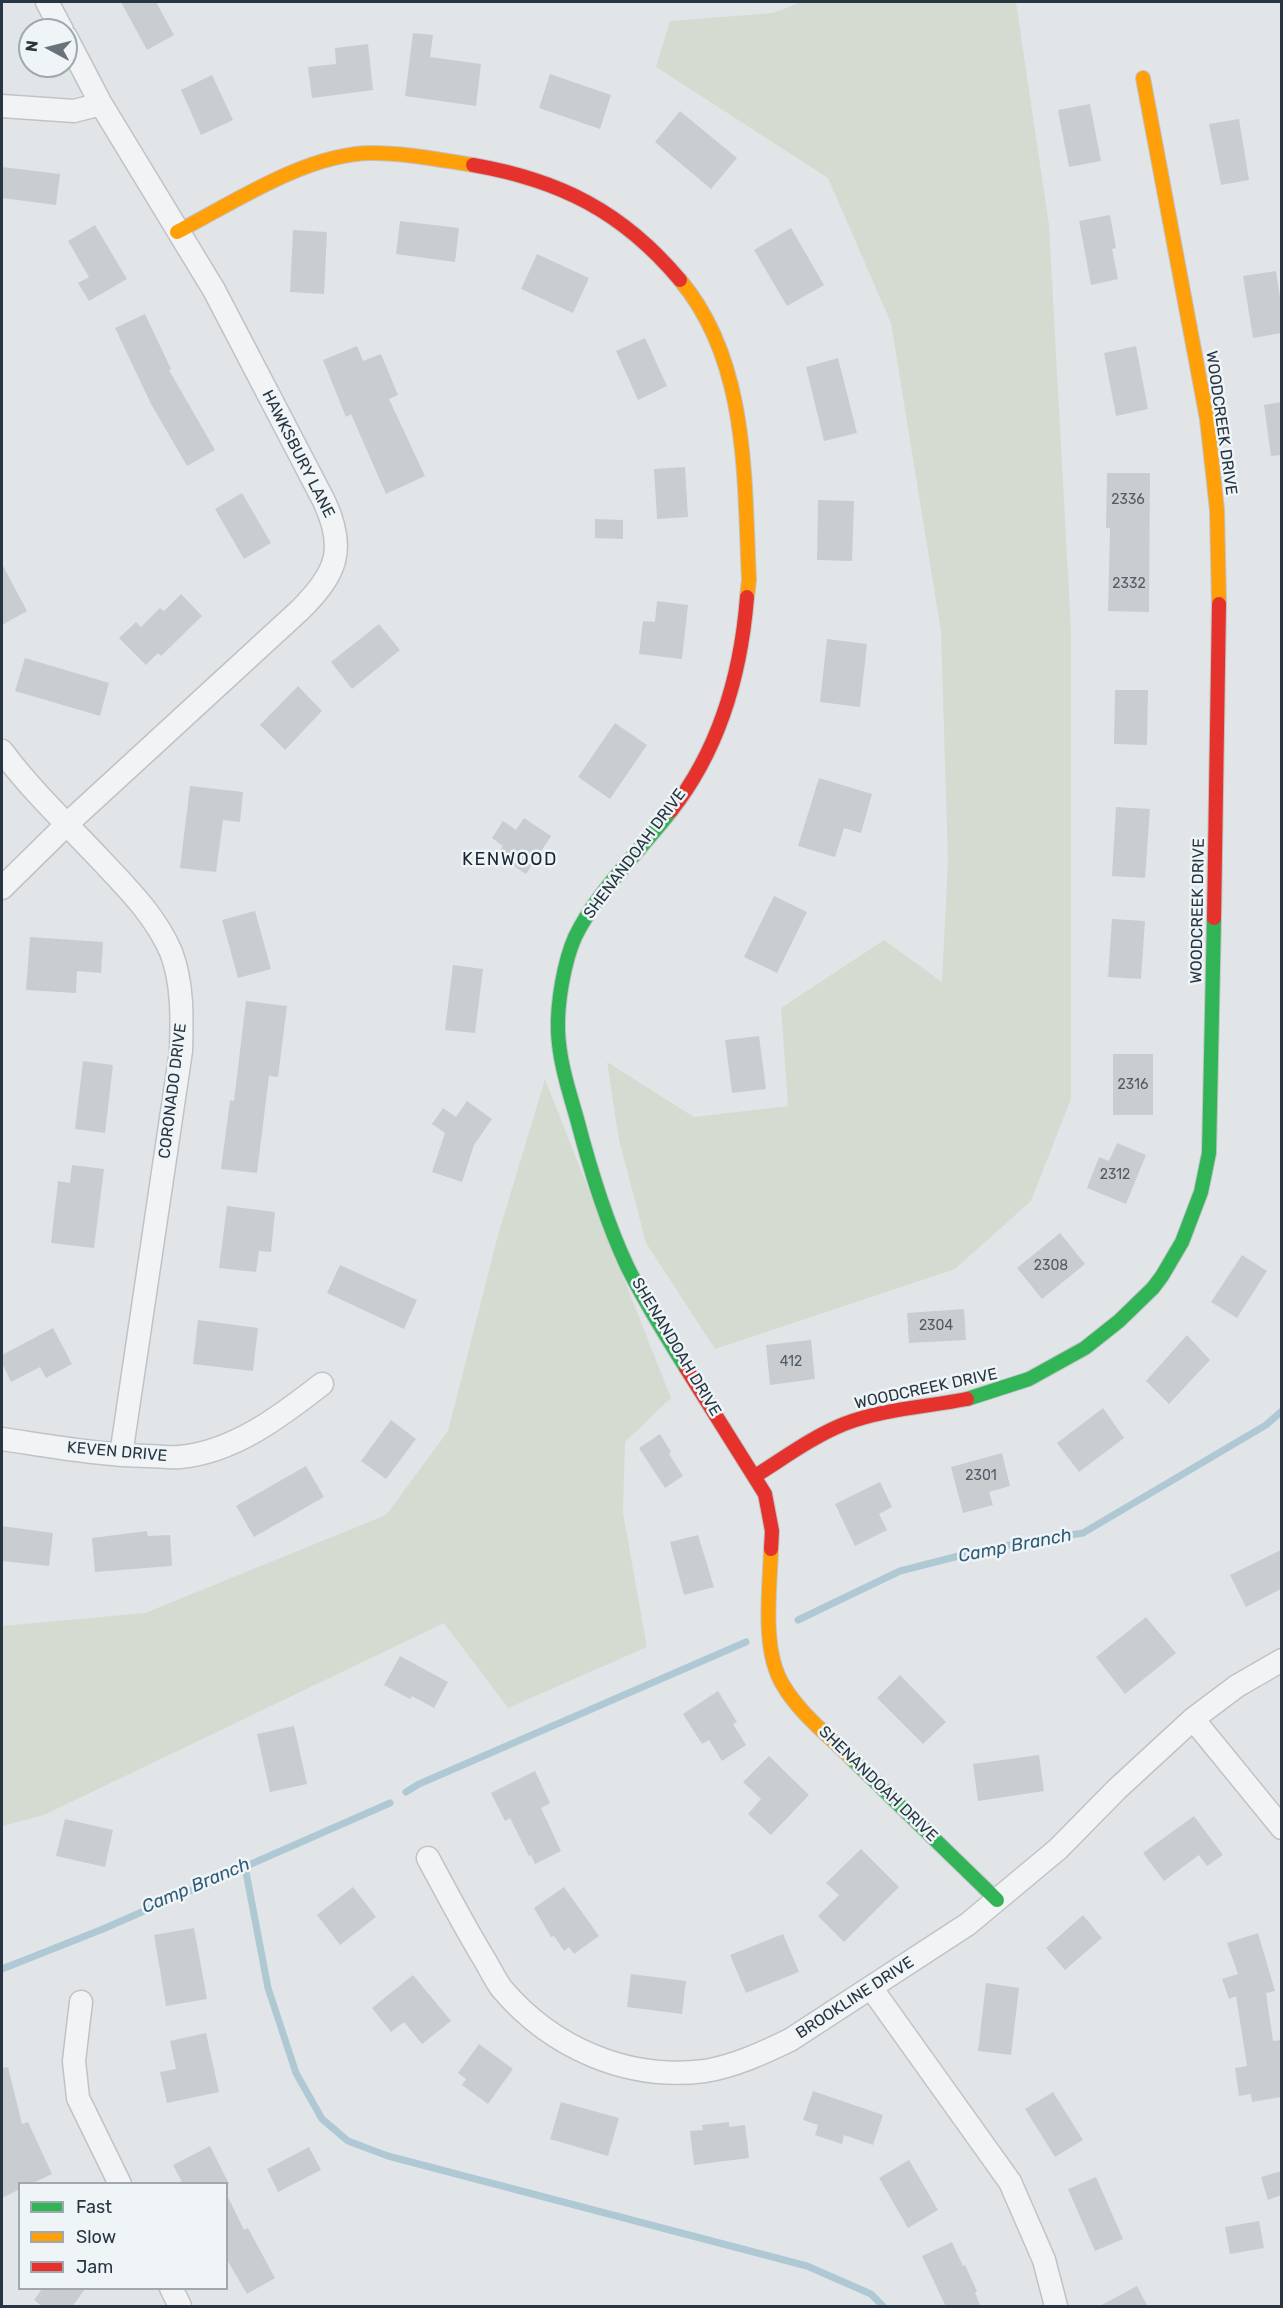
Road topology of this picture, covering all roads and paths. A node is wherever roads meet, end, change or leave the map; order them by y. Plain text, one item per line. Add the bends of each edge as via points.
1 (47, 2) edge
2 (56, 18) edge
3 (78, 59) edge
4 (1143, 78) dead end
5 (102, 104) junction
6 (2, 106) edge
7 (177, 232) junction
8 (2, 751) edge
9 (67, 824) junction
10 (2, 888) edge
11 (322, 1384) dead end
12 (2, 1439) edge
13 (121, 1455) junction
14 (755, 1476) junction
15 (1281, 1660) edge
16 (1193, 1719) junction
17 (1281, 1828) edge
18 (428, 1858) dead end
19 (997, 1900) junction
20 (872, 1989) junction
21 (81, 2002) dead end
22 (119, 2182) edge
23 (172, 2290) edge
24 (180, 2307) edge
25 (1056, 2307) edge

1 - 2 street
3 - 5 street, HAWKSBURY LANE
4 - 14 street, WOODCREEK DRIVE via 1207,419 1217,510 1211,1108 1204,1179 1195,1210 1161,1277 1094,1342 1026,1382 987,1395 882,1413 842,1425
5 - 6 street via 74,111
5 - 7 street, HAWKSBURY LANE
7 - 9 street, HAWKSBURY LANE via 214,290 333,520 335,562 322,588 300,610
7 - 14 street, SHENANDOAH DRIVE via 313,163 372,153 436,159 541,181 592,203 662,258 687,288 711,329 728,373 743,467 749,580 739,662 728,705 701,764 668,815 604,890 574,940 558,1001 558,1033 564,1073 584,1146 626,1264
8 - 9 street, CORONADO DRIVE
9 - 10 street, HAWKSBURY LANE
9 - 13 street, CORONADO DRIVE via 142,903 158,928 171,954 183,1016
11 - 13 street, KEVEN DRIVE via 280,1417 216,1448 181,1457
12 - 13 street, KEVEN DRIVE
14 - 19 street, SHENANDOAH DRIVE via 765,1494 772,1531 769,1622 773,1663 782,1684 798,1706
15 - 16 street, BROOKLINE DRIVE
16 - 17 street
16 - 19 street, BROOKLINE DRIVE via 1058,1849
18 - 20 street, BROOKLINE DRIVE via 501,1988 553,2036 614,2065 673,2072 729,2065 790,2040
19 - 20 street, BROOKLINE DRIVE
20 - 25 street via 1010,2182 1044,2260
21 - 22 street via 74,2061 78,2098
23 - 24 street

